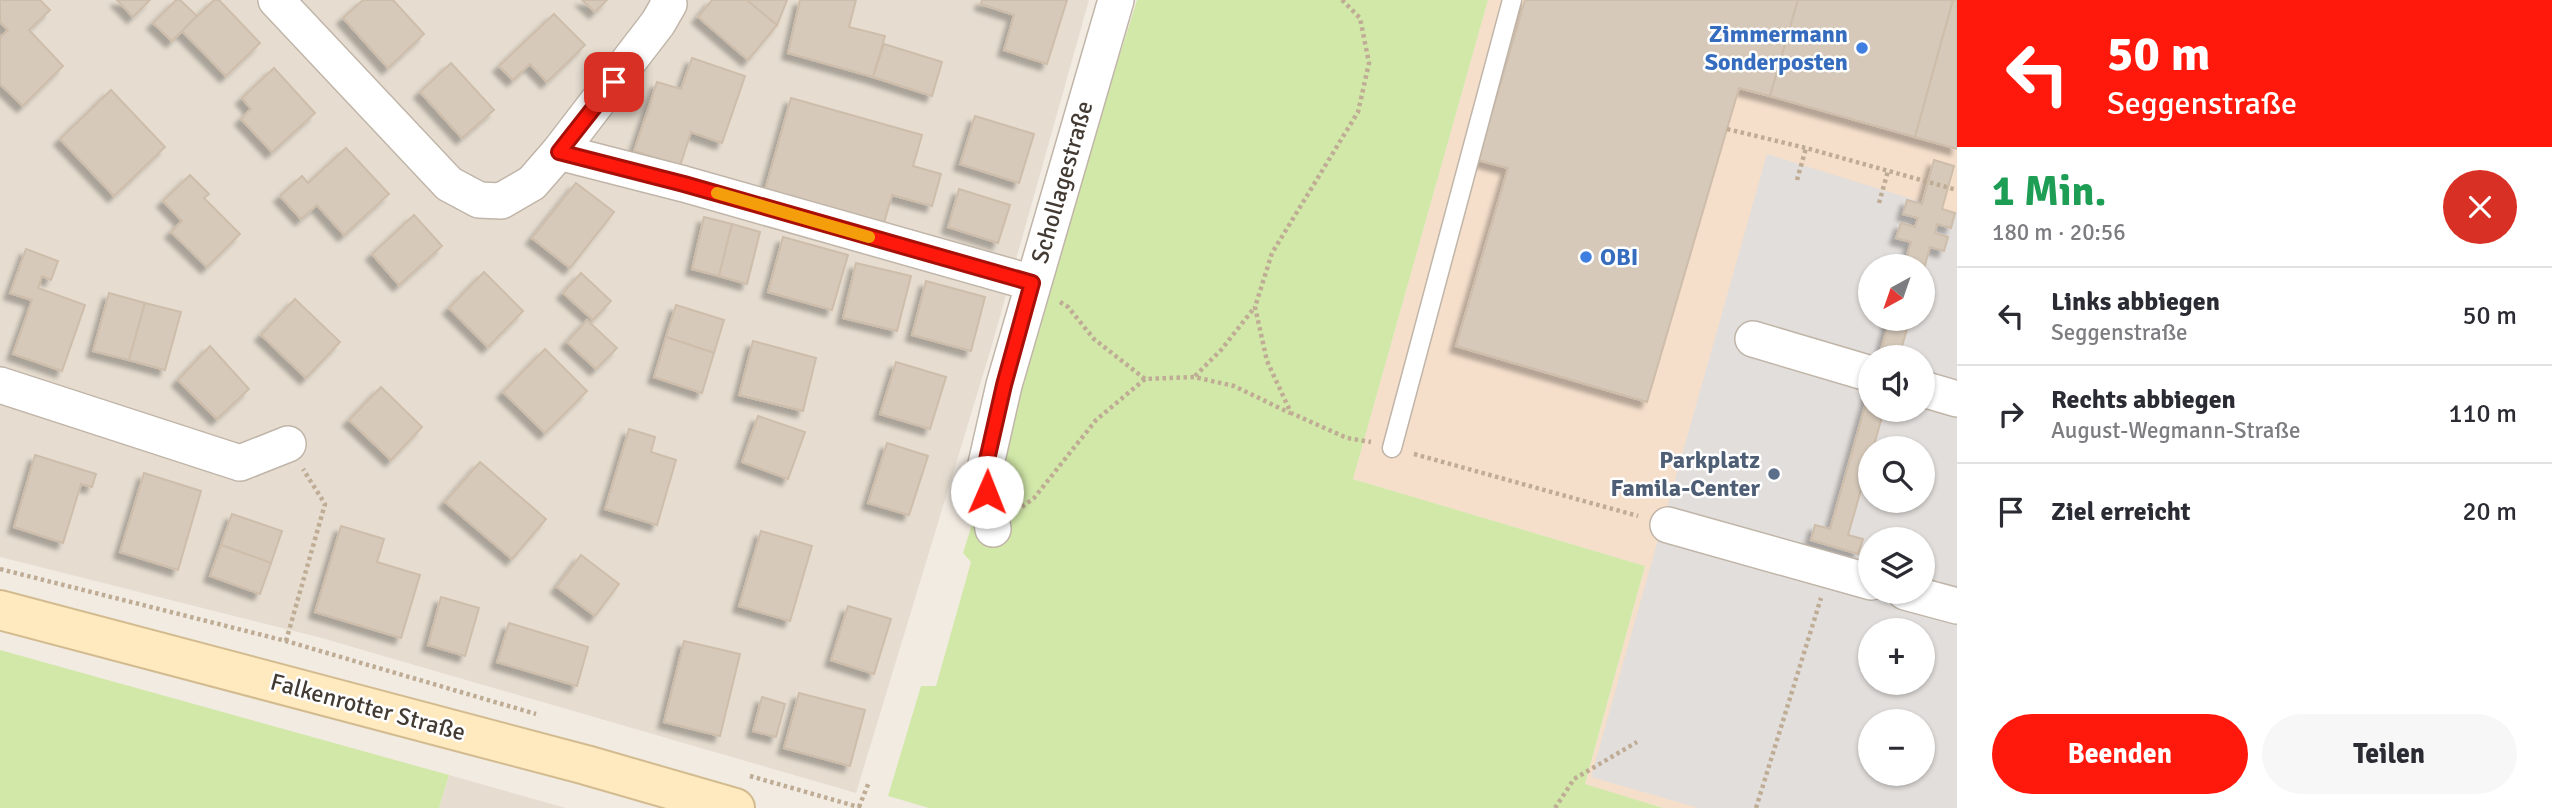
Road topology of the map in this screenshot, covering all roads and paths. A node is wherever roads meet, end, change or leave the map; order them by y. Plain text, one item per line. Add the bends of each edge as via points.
1 (276, 0) edge
2 (668, 0) edge
3 (1116, 0) edge
4 (1342, 0) edge
5 (1512, 0) edge
6 (1727, 129) dead end
7 (1805, 148) junction
8 (559, 152) junction
9 (1888, 171) junction
10 (1797, 180) dead end
11 (1957, 190) edge
12 (1879, 203) dead end
13 (1032, 283) junction
14 (1255, 307) junction
15 (1753, 339) dead end
16 (1858, 370) edge
17 (1194, 377) junction
18 (1145, 379) junction
19 (0, 385) edge
20 (1935, 393) edge
21 (1957, 399) edge
22 (1291, 413) junction
23 (288, 444) joint
24 (1392, 448) junction
25 (1668, 524) joint
26 (993, 529) joint
27 (0, 569) edge
28 (1830, 570) junction
29 (1858, 578) edge
30 (1935, 600) edge
31 (1957, 606) edge
32 (0, 610) edge
33 (286, 641) junction
34 (539, 715) dead end
35 (1637, 742) dead end
36 (869, 782) dead end
37 (737, 790) edge
38 (861, 808) edge
39 (1555, 808) edge
40 (1756, 808) edge

1 - 8 street via 449,184 479,200 501,201 532,183
2 - 8 street via 658,23
3 - 13 street, Schollagestraße
4 - 14 path via 1360,18 1368,63 1358,112 1272,253
5 - 24 lane
6 - 7 path
7 - 9 path
7 - 10 path
8 - 13 street
9 - 11 path
9 - 12 path
13 - 18 path via 1068,307 1094,339
13 - 26 street, Schollagestraße via 984,473
14 - 17 path
14 - 22 path via 1266,361
15 - 16 street
17 - 18 path
17 - 22 path via 1234,386
18 - 26 path via 1096,420 1034,498
19 - 23 street via 240,463
20 - 21 street
22 - 24 path via 1347,438
23 - 33 path via 325,504
24 - 25 path
25 - 28 street
27 - 33 path
28 - 29 street
28 - 40 path
30 - 31 street
32 - 37 main road, Falkenrotter Straße via 573,762
33 - 34 path
35 - 39 path via 1574,779
36 - 38 path
37 - 38 path

